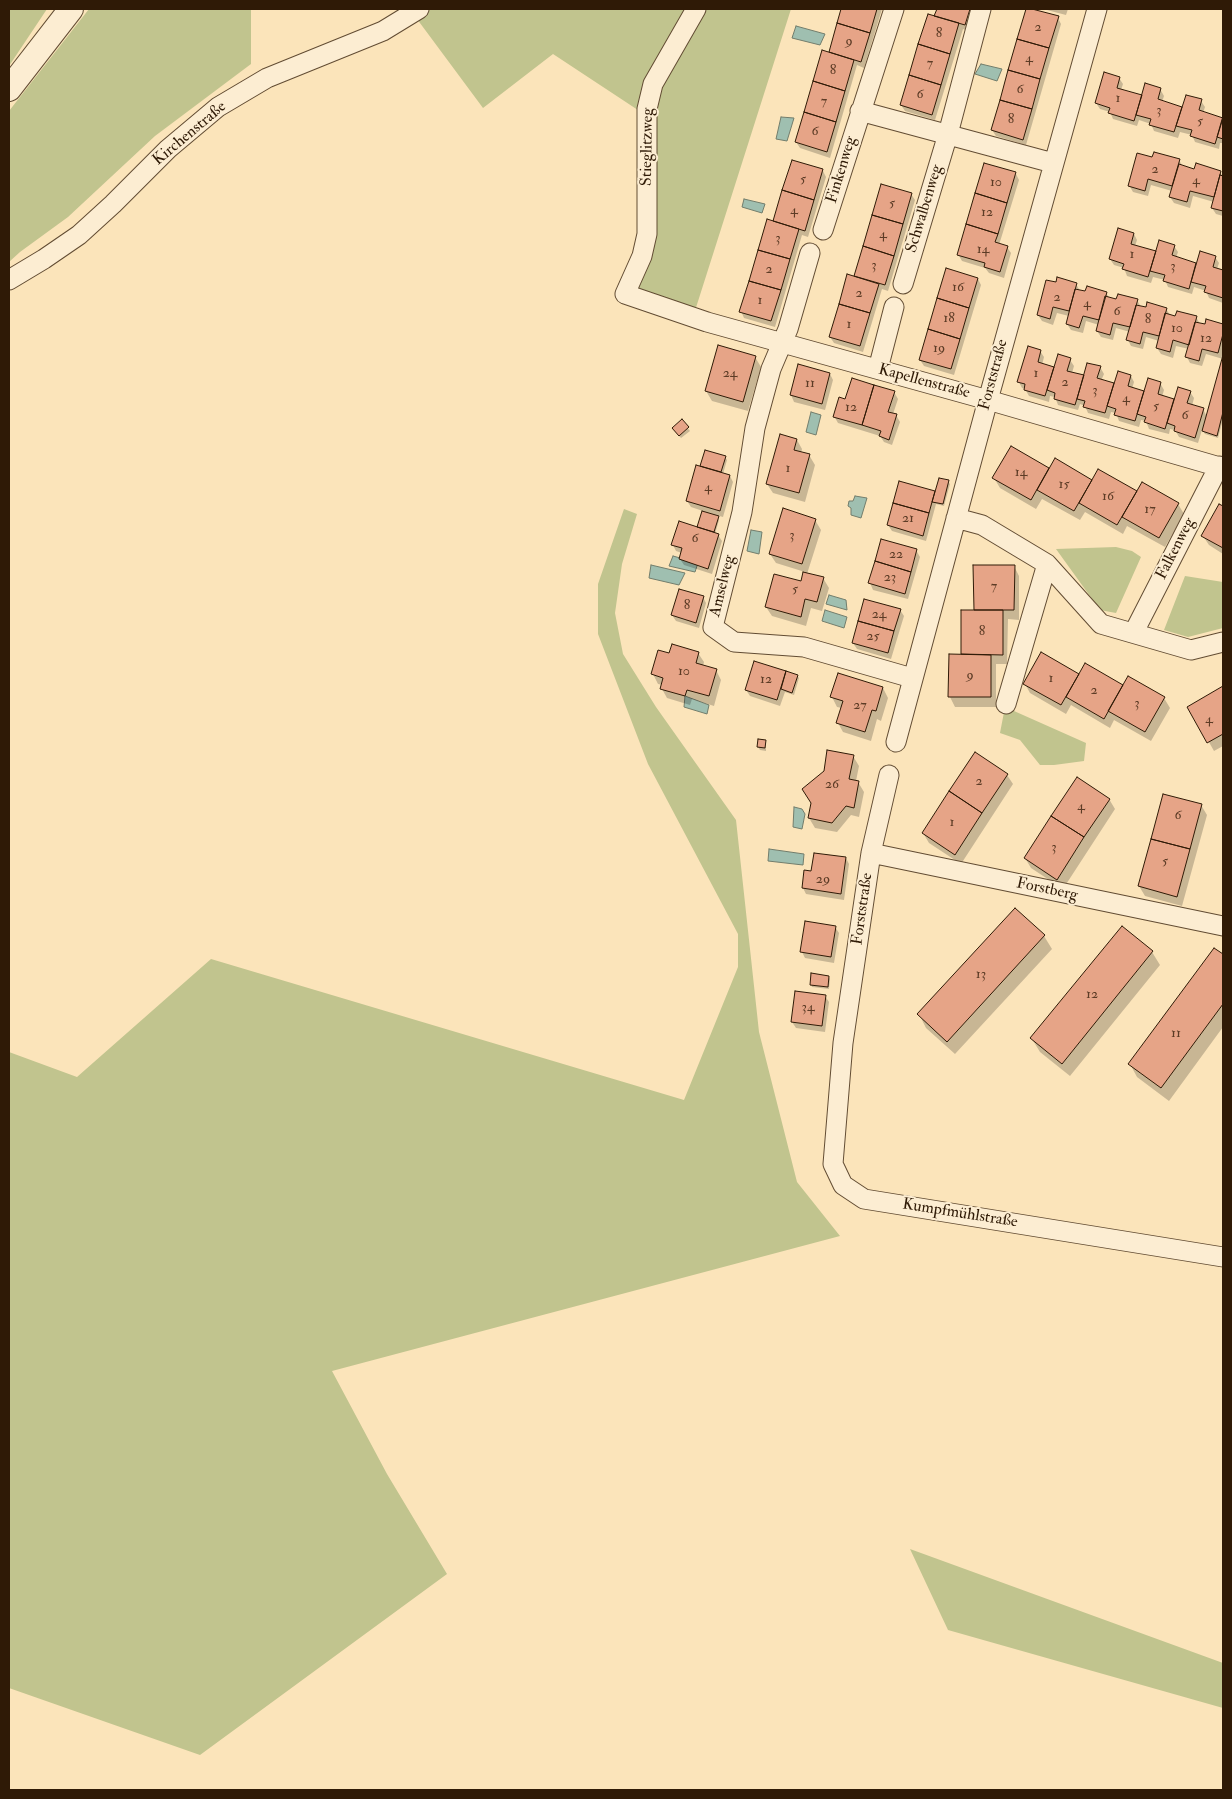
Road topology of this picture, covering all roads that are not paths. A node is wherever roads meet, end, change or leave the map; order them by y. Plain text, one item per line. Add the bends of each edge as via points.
1 (71, 9) edge
2 (419, 9) edge
3 (696, 9) edge
4 (894, 9) edge
5 (981, 9) edge
6 (1097, 9) edge
7 (9, 89) edge
8 (860, 111) junction
9 (948, 134) junction
10 (1053, 163) junction
11 (823, 230) dead end
12 (810, 254) dead end
13 (9, 280) edge
14 (903, 284) dead end
15 (625, 294) joint
16 (894, 307) dead end
17 (782, 343) junction
18 (878, 370) junction
19 (988, 400) junction
20 (1221, 467) edge
21 (956, 518) junction
22 (1047, 564) junction
23 (1134, 632) junction
24 (1223, 642) edge
25 (912, 678) junction
26 (1006, 704) dead end
27 (896, 742) dead end
28 (889, 775) dead end
29 (871, 853) junction
30 (1223, 926) edge
31 (843, 1043) joint
32 (1223, 1256) edge

1 - 7 street
2 - 13 street, Kirchenstraße via 383,31 267,78 218,107 168,149 78,235
3 - 15 street, Stieglitzweg via 653,84 647,109 647,234 642,256
4 - 8 street, Finkenweg
5 - 9 street, Schwalbenweg
6 - 10 street, Forststraße
8 - 9 street
8 - 11 street, Finkenweg
9 - 10 street
9 - 14 street, Schwalbenweg
10 - 19 street, Forststraße
12 - 17 street
15 - 17 street, Kapellenstraße
16 - 18 street
17 - 18 street, Kapellenstraße
17 - 25 street, Amselweg via 771,369 755,428 742,512 713,627 734,642 804,647
18 - 19 street, Kapellenstraße
19 - 20 street, Kapellenstraße
19 - 21 street, Forststraße
20 - 23 street, Falkenweg
21 - 22 street via 982,525
21 - 25 street, Forststraße
22 - 23 street via 1101,624
22 - 26 street
23 - 24 street via 1191,650
25 - 27 street, Forststraße
28 - 29 street, Forststraße
29 - 30 street, Forstberg
29 - 31 street, Forststraße
31 - 32 street, Kumpfmühlstraße via 833,1164 843,1185 864,1198

